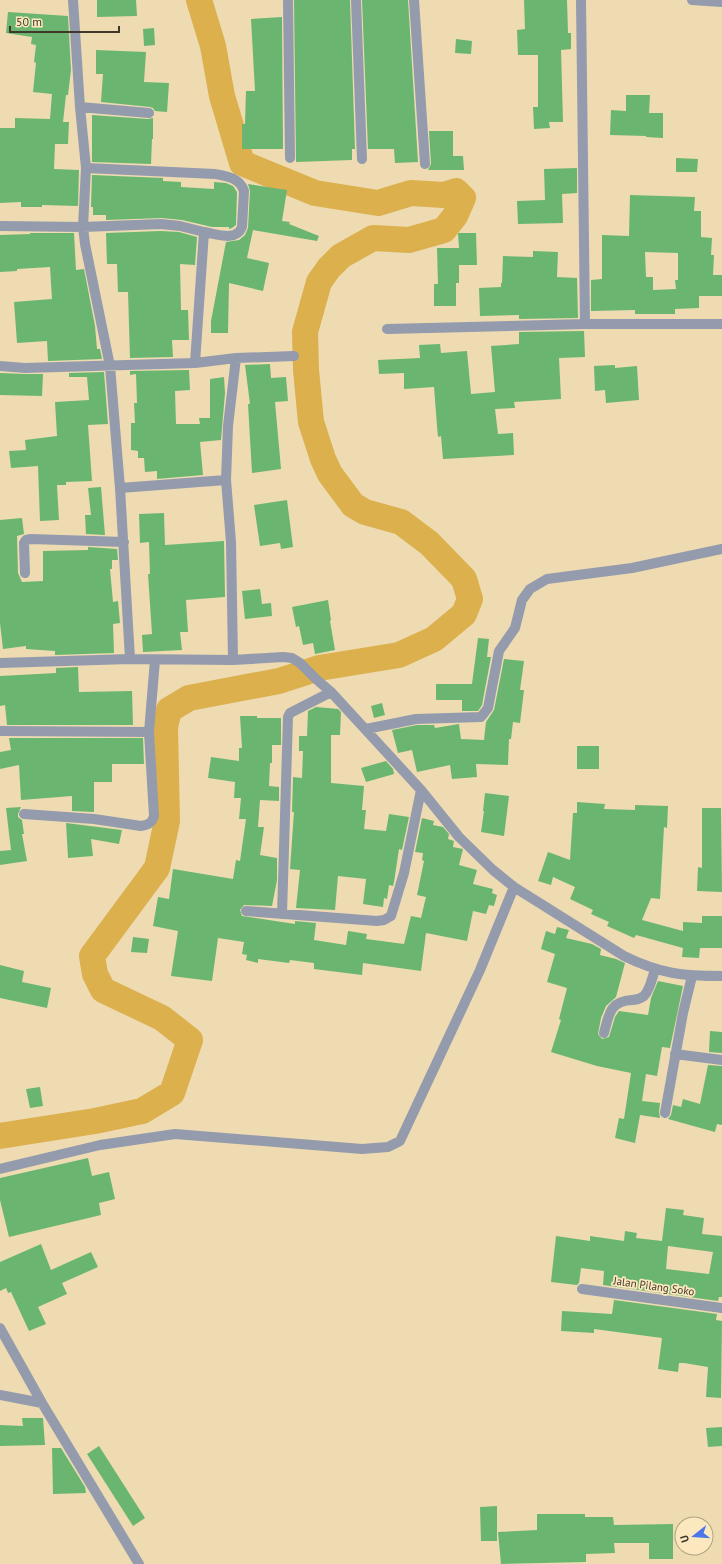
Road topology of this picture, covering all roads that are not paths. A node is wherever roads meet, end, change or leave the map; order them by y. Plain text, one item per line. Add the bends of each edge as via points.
1 (73, 0) edge
2 (288, 0) edge
3 (356, 0) edge
4 (414, 0) edge
5 (581, 0) edge
6 (692, 0) edge
7 (722, 2) edge
8 (80, 108) junction
9 (149, 113) dead end
10 (290, 158) dead end
11 (362, 159) dead end
12 (425, 164) dead end
13 (86, 168) junction
14 (0, 226) edge
15 (83, 227) junction
16 (204, 232) junction
17 (585, 324) junction
18 (722, 324) edge
19 (387, 329) dead end
20 (294, 356) dead end
21 (236, 358) junction
22 (195, 363) junction
23 (0, 366) edge
24 (110, 366) junction
25 (226, 480) junction
26 (120, 488) junction
27 (124, 542) junction
28 (722, 549) edge
29 (25, 573) dead end
30 (130, 659) junction
31 (155, 660) junction
32 (233, 660) junction
33 (0, 663) edge
34 (331, 692) junction
35 (366, 729) junction
36 (0, 731) edge
37 (149, 732) junction
38 (421, 790) junction
39 (24, 814) dead end
40 (514, 887) junction
41 (246, 910) dead end
42 (282, 914) junction
43 (655, 970) junction
44 (692, 976) junction
45 (722, 976) edge
46 (604, 1032) dead end
47 (675, 1054) junction
48 (722, 1060) edge
49 (665, 1113) dead end
50 (0, 1169) edge
51 (582, 1289) dead end
52 (722, 1308) edge
53 (0, 1328) edge
54 (0, 1395) edge
55 (42, 1403) junction
56 (139, 1564) edge

1 - 8 street
2 - 10 street
3 - 11 street
4 - 12 street
5 - 17 street
6 - 7 street
8 - 9 street
8 - 13 street
13 - 15 street
13 - 16 street via 215,174 234,178 242,185 244,191 240,232 232,236
14 - 15 street
15 - 16 street via 161,224
15 - 24 street
16 - 22 street
17 - 18 street
17 - 19 street
20 - 21 street
21 - 22 street
21 - 25 street via 228,426
22 - 24 street
23 - 24 street
24 - 26 street
25 - 26 street
25 - 32 street via 231,542
26 - 27 street
27 - 29 street via 26,540
27 - 30 street
28 - 35 street via 632,568 547,579 538,583 526,592 515,628 499,651 488,708 481,717 416,719
30 - 31 street
30 - 33 street
31 - 32 street
31 - 37 street
32 - 34 street via 292,658
34 - 35 street
34 - 42 street via 290,713 288,717
35 - 38 street
36 - 37 street
37 - 39 street via 154,816 148,825
38 - 40 street via 473,852
38 - 42 street via 404,873 391,916 376,921
40 - 43 street via 624,956
40 - 50 street via 480,970 400,1141 392,1146 362,1149 175,1134 100,1145
41 - 42 street
43 - 44 street
43 - 46 street via 643,997 623,1000 613,1007
44 - 45 street
44 - 47 street
47 - 48 street
47 - 49 street
51 - 52 street, Jalan Pilang Soko
53 - 55 street
54 - 55 street
55 - 56 street

